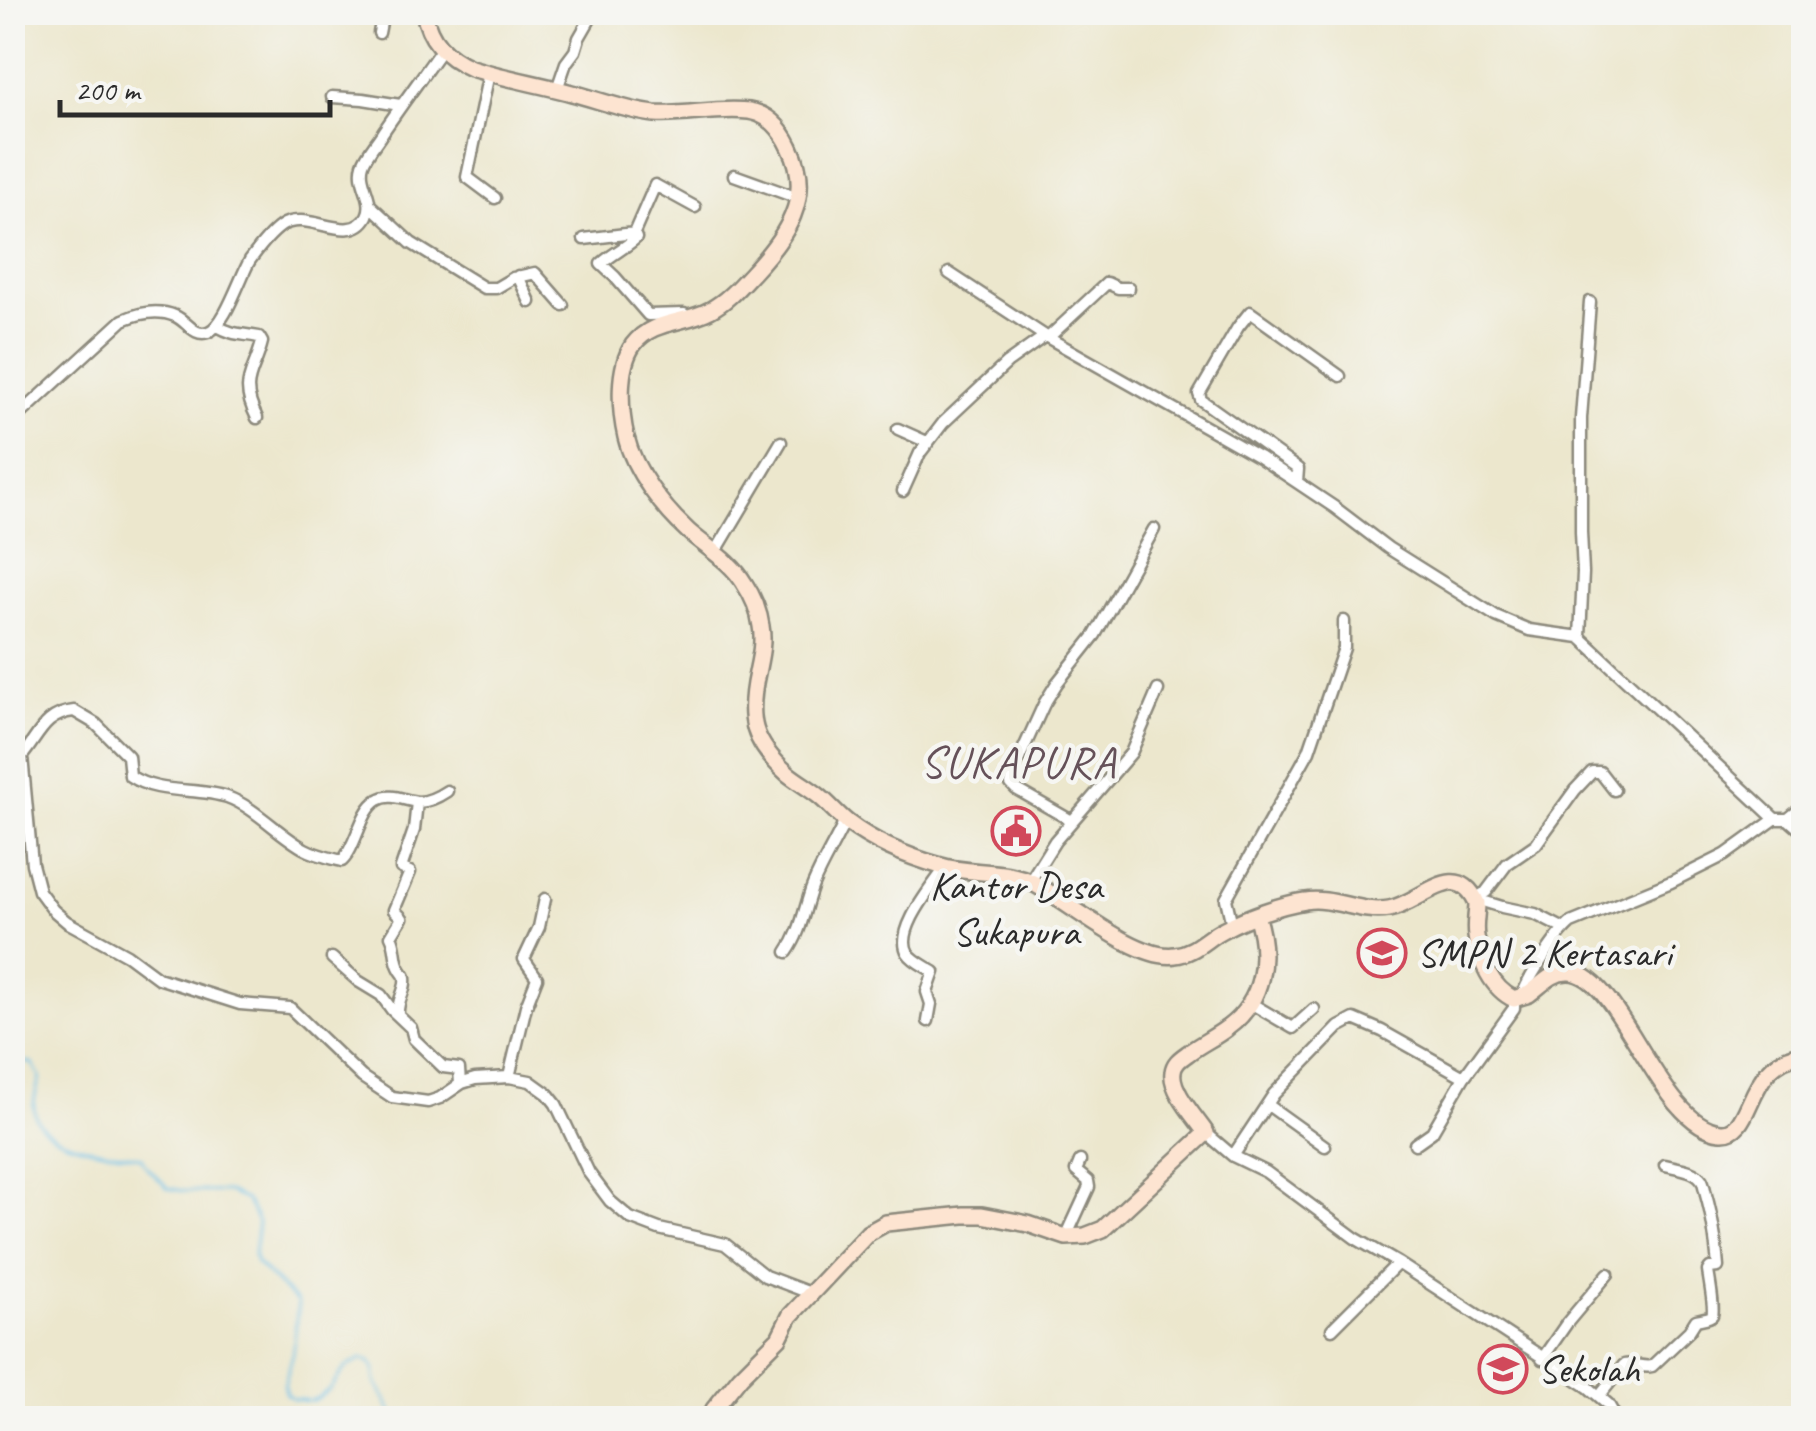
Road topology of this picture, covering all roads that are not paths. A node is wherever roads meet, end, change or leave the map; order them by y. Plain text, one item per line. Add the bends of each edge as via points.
1 (383, 12) edge
2 (424, 12) edge
3 (594, 12) edge
4 (379, 33) dead end
5 (441, 50) junction
6 (489, 74) junction
7 (557, 89) junction
8 (332, 97) dead end
9 (400, 105) junction
10 (734, 176) dead end
11 (495, 198) dead end
12 (798, 198) junction
13 (370, 205) junction
14 (694, 207) dead end
15 (634, 233) junction
16 (584, 238) dead end
17 (949, 273) dead end
18 (518, 276) junction
19 (1128, 288) dead end
20 (530, 302) dead end
21 (1590, 302) dead end
22 (563, 305) dead end
23 (695, 316) junction
24 (217, 326) junction
25 (1047, 337) junction
26 (1340, 376) dead end
27 (257, 418) dead end
28 (12, 422) edge
29 (898, 428) dead end
30 (781, 442) dead end
31 (927, 442) junction
32 (1297, 482) junction
33 (903, 491) dead end
34 (1154, 529) dead end
35 (715, 553) junction
36 (1344, 620) dead end
37 (1580, 637) junction
38 (1158, 690) dead end
39 (17, 753) edge
40 (1614, 790) dead end
41 (447, 791) dead end
42 (418, 802) junction
43 (1804, 806) edge
44 (1775, 819) junction
45 (1788, 819) junction
46 (845, 821) junction
47 (1072, 821) junction
48 (1804, 833) edge
49 (945, 868) junction
50 (1030, 882) junction
51 (544, 898) dead end
52 (1476, 898) junction
53 (1256, 915) junction
54 (1232, 925) junction
55 (1564, 929) junction
56 (787, 952) dead end
57 (332, 958) dead end
58 (1518, 997) junction
59 (1252, 1004) junction
60 (1314, 1010) dead end
61 (398, 1014) junction
62 (928, 1021) dead end
63 (1804, 1054) edge
64 (509, 1077) junction
65 (1464, 1077) junction
66 (460, 1084) junction
67 (1268, 1104) junction
68 (1206, 1133) junction
69 (1415, 1144) dead end
70 (1326, 1146) dead end
71 (1234, 1156) junction
72 (1080, 1160) dead end
73 (1665, 1165) dead end
74 (1066, 1237) junction
75 (1398, 1263) junction
76 (1608, 1274) dead end
77 (810, 1293) junction
78 (1332, 1329) dead end
79 (1542, 1359) junction
80 (1599, 1396) junction
81 (717, 1418) edge
82 (1616, 1418) edge

1 - 4 street
2 - 5 main road
3 - 7 street
5 - 6 main road
5 - 9 street
6 - 7 main road
6 - 11 street via 467,177
7 - 12 main road via 648,113 759,113 791,148
8 - 9 street
9 - 13 street via 364,160 361,180
10 - 12 street
12 - 23 main road via 768,257 728,299
13 - 18 street via 411,243 484,288
13 - 24 street via 349,230 282,226 252,258
14 - 15 street via 656,185
15 - 16 street
15 - 23 street via 633,241 601,264 648,315
17 - 25 street
18 - 20 street
18 - 22 street via 535,273
19 - 25 street via 1108,282
21 - 37 street via 1581,418
23 - 35 main road via 648,331 632,346 624,366 624,419 635,460 653,490
24 - 27 street via 262,342 247,387
24 - 28 street via 203,334 175,316 148,312 123,320
25 - 31 street via 1006,362
25 - 32 street
26 - 32 street via 1250,312 1199,394 1298,469
29 - 31 street
30 - 35 street
31 - 33 street
32 - 37 street via 1496,616 1529,630
34 - 47 street via 1095,635 1056,683 1013,772 1016,789
35 - 46 main road via 736,572 758,614 755,732 792,778
36 - 54 street via 1344,648 1309,751 1228,893
37 - 44 street
38 - 47 street via 1132,753
39 - 42 street via 55,715 74,710 128,756 136,780 230,798 304,849 342,861 378,800
39 - 66 street via 39,891 67,922 158,978 240,1004 290,1008 392,1098 428,1102
40 - 52 street via 1600,772 1592,772 1536,844
41 - 42 street
42 - 61 street via 401,868 410,872 394,910 402,918 391,936 406,986
43 - 45 street
44 - 45 street
44 - 55 street via 1725,854
45 - 48 street
46 - 49 main road
46 - 56 street
47 - 50 street
49 - 50 main road
49 - 62 street via 904,935 910,956 934,972
50 - 54 main road via 1163,956 1181,955
51 - 64 street via 524,960 537,978
52 - 53 main road via 1464,885 1446,882 1391,908 1314,900
52 - 55 street
52 - 58 main road via 1479,949 1496,986
53 - 54 main road
53 - 59 main road via 1263,957
55 - 58 street
57 - 61 street
58 - 63 main road via 1562,972 1587,977 1685,1114 1709,1130 1738,1127 1762,1078 1780,1060
58 - 65 street
59 - 60 street via 1293,1028
59 - 68 main road via 1176,1063 1172,1074
61 - 66 street via 443,1067 460,1070
64 - 66 street
64 - 77 street via 548,1094 588,1173 630,1218 725,1244 765,1276
65 - 67 street via 1354,1020
65 - 69 street via 1432,1132
67 - 70 street
67 - 71 street
68 - 71 street
68 - 74 main road via 1103,1229
71 - 75 street
72 - 74 street via 1076,1171 1089,1187
73 - 80 street via 1702,1180 1718,1264 1708,1271 1712,1314 1696,1320 1652,1366 1624,1365
74 - 77 main road via 982,1215 886,1223 868,1232
75 - 78 street
75 - 79 street
76 - 79 street
77 - 81 main road via 779,1338 714,1408
79 - 80 street
80 - 82 street

